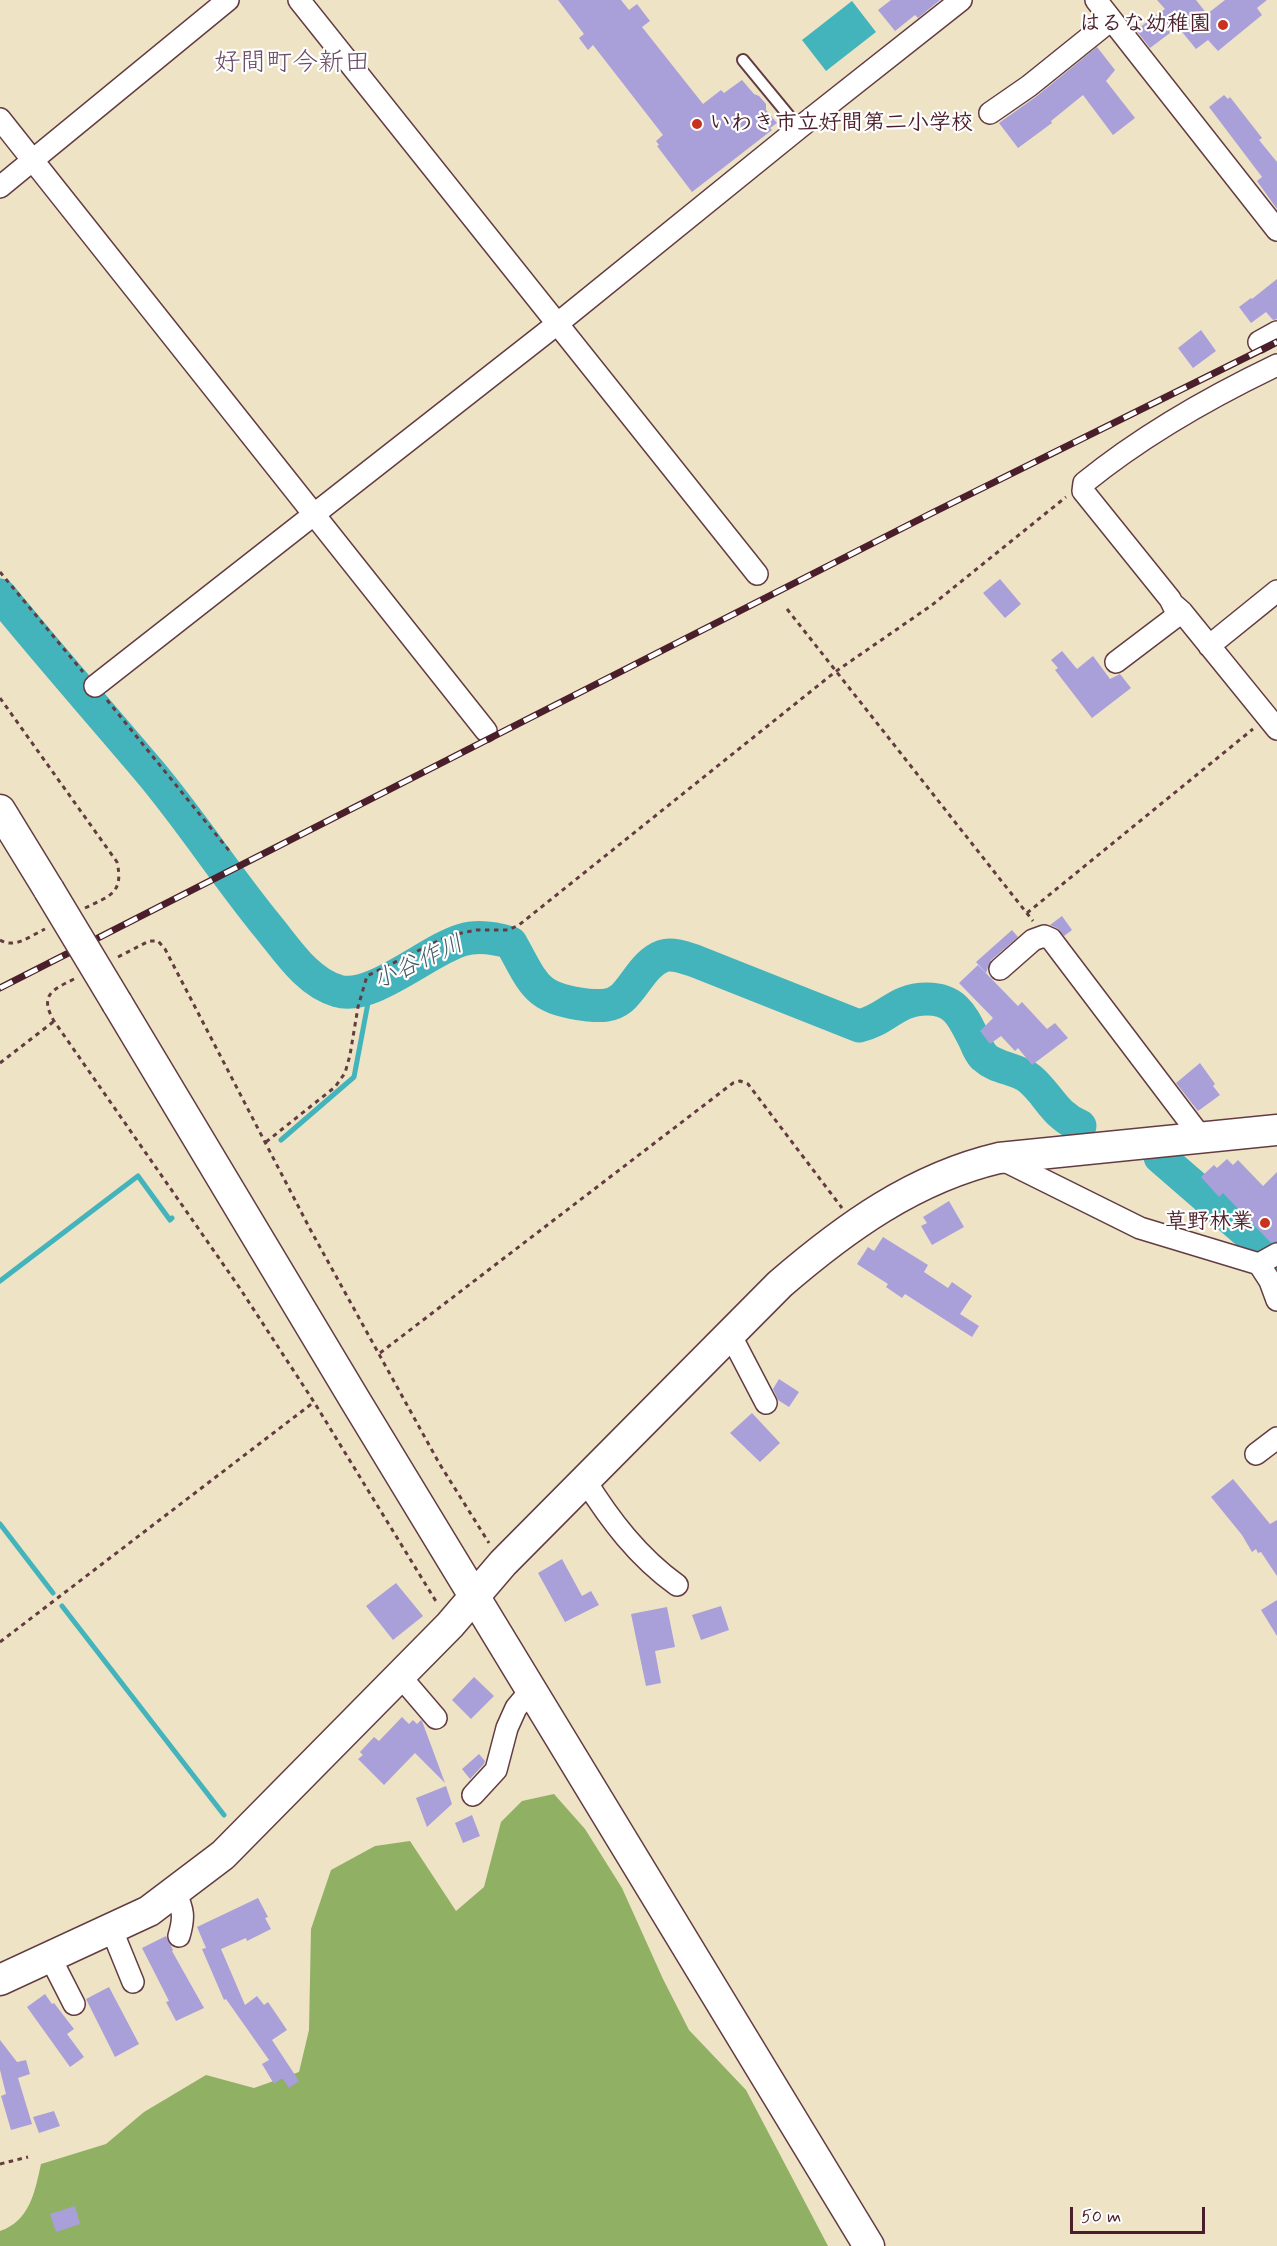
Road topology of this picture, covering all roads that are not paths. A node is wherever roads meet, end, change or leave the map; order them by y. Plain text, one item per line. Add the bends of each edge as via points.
1 (228, 0) edge
2 (299, 0) edge
3 (961, 0) edge
4 (1096, 0) edge
5 (1112, 20) junction
6 (743, 60) dead end
7 (990, 113) dead end
8 (0, 119) edge
9 (799, 128) junction
10 (34, 161) junction
11 (0, 187) edge
12 (1276, 226) edge
13 (557, 324) junction
14 (1277, 365) edge
15 (313, 515) junction
16 (758, 574) dead end
17 (1277, 591) edge
18 (1174, 605) junction
19 (1209, 646) junction
20 (1116, 662) dead end
21 (95, 686) road end
22 (1272, 723) edge
23 (486, 731) dead end
24 (0, 810) edge
25 (1000, 969) dead end
26 (1277, 1130) edge
27 (1201, 1137) junction
28 (999, 1158) junction
29 (1270, 1258) edge
30 (1277, 1300) edge
31 (730, 1334) junction
32 (766, 1403) dead end
33 (1277, 1437) edge
34 (1256, 1454) dead end
35 (585, 1480) junction
36 (677, 1585) dead end
37 (474, 1598) junction
38 (400, 1676) junction
39 (531, 1690) junction
40 (436, 1718) dead end
41 (473, 1795) dead end
42 (175, 1892) junction
43 (111, 1929) junction
44 (179, 1936) dead end
45 (50, 1957) junction
46 (0, 1980) edge
47 (133, 1982) dead end
48 (74, 2004) dead end
49 (869, 2246) edge

1 - 10 street
2 - 13 street
3 - 9 street
4 - 5 street
5 - 7 street
5 - 12 street
6 - 9 lane
8 - 10 street
9 - 13 street
10 - 11 street
10 - 15 street
13 - 15 street
13 - 16 street
14 - 18 street via 1150,433 1084,483 1083,491
15 - 21 street
15 - 23 street
17 - 19 street
18 - 19 street
18 - 20 street via 1174,618
19 - 22 street
24 - 37 street, bridge
25 - 27 street via 1033,940 1044,936 1053,940
26 - 27 street
27 - 28 street
28 - 29 street via 1140,1228
28 - 31 street via 975,1163 875,1210 814,1254
29 - 30 street via 1270,1281
31 - 32 street
31 - 35 street
33 - 34 street
35 - 36 street via 605,1512 639,1552
35 - 37 street
37 - 38 street
37 - 39 street
38 - 40 street
38 - 42 street via 223,1855
39 - 41 street via 516,1708 507,1728 496,1770
39 - 49 street
42 - 43 street via 149,1911
42 - 44 street via 184,1920
43 - 45 street
43 - 47 street
45 - 46 street
45 - 48 street

